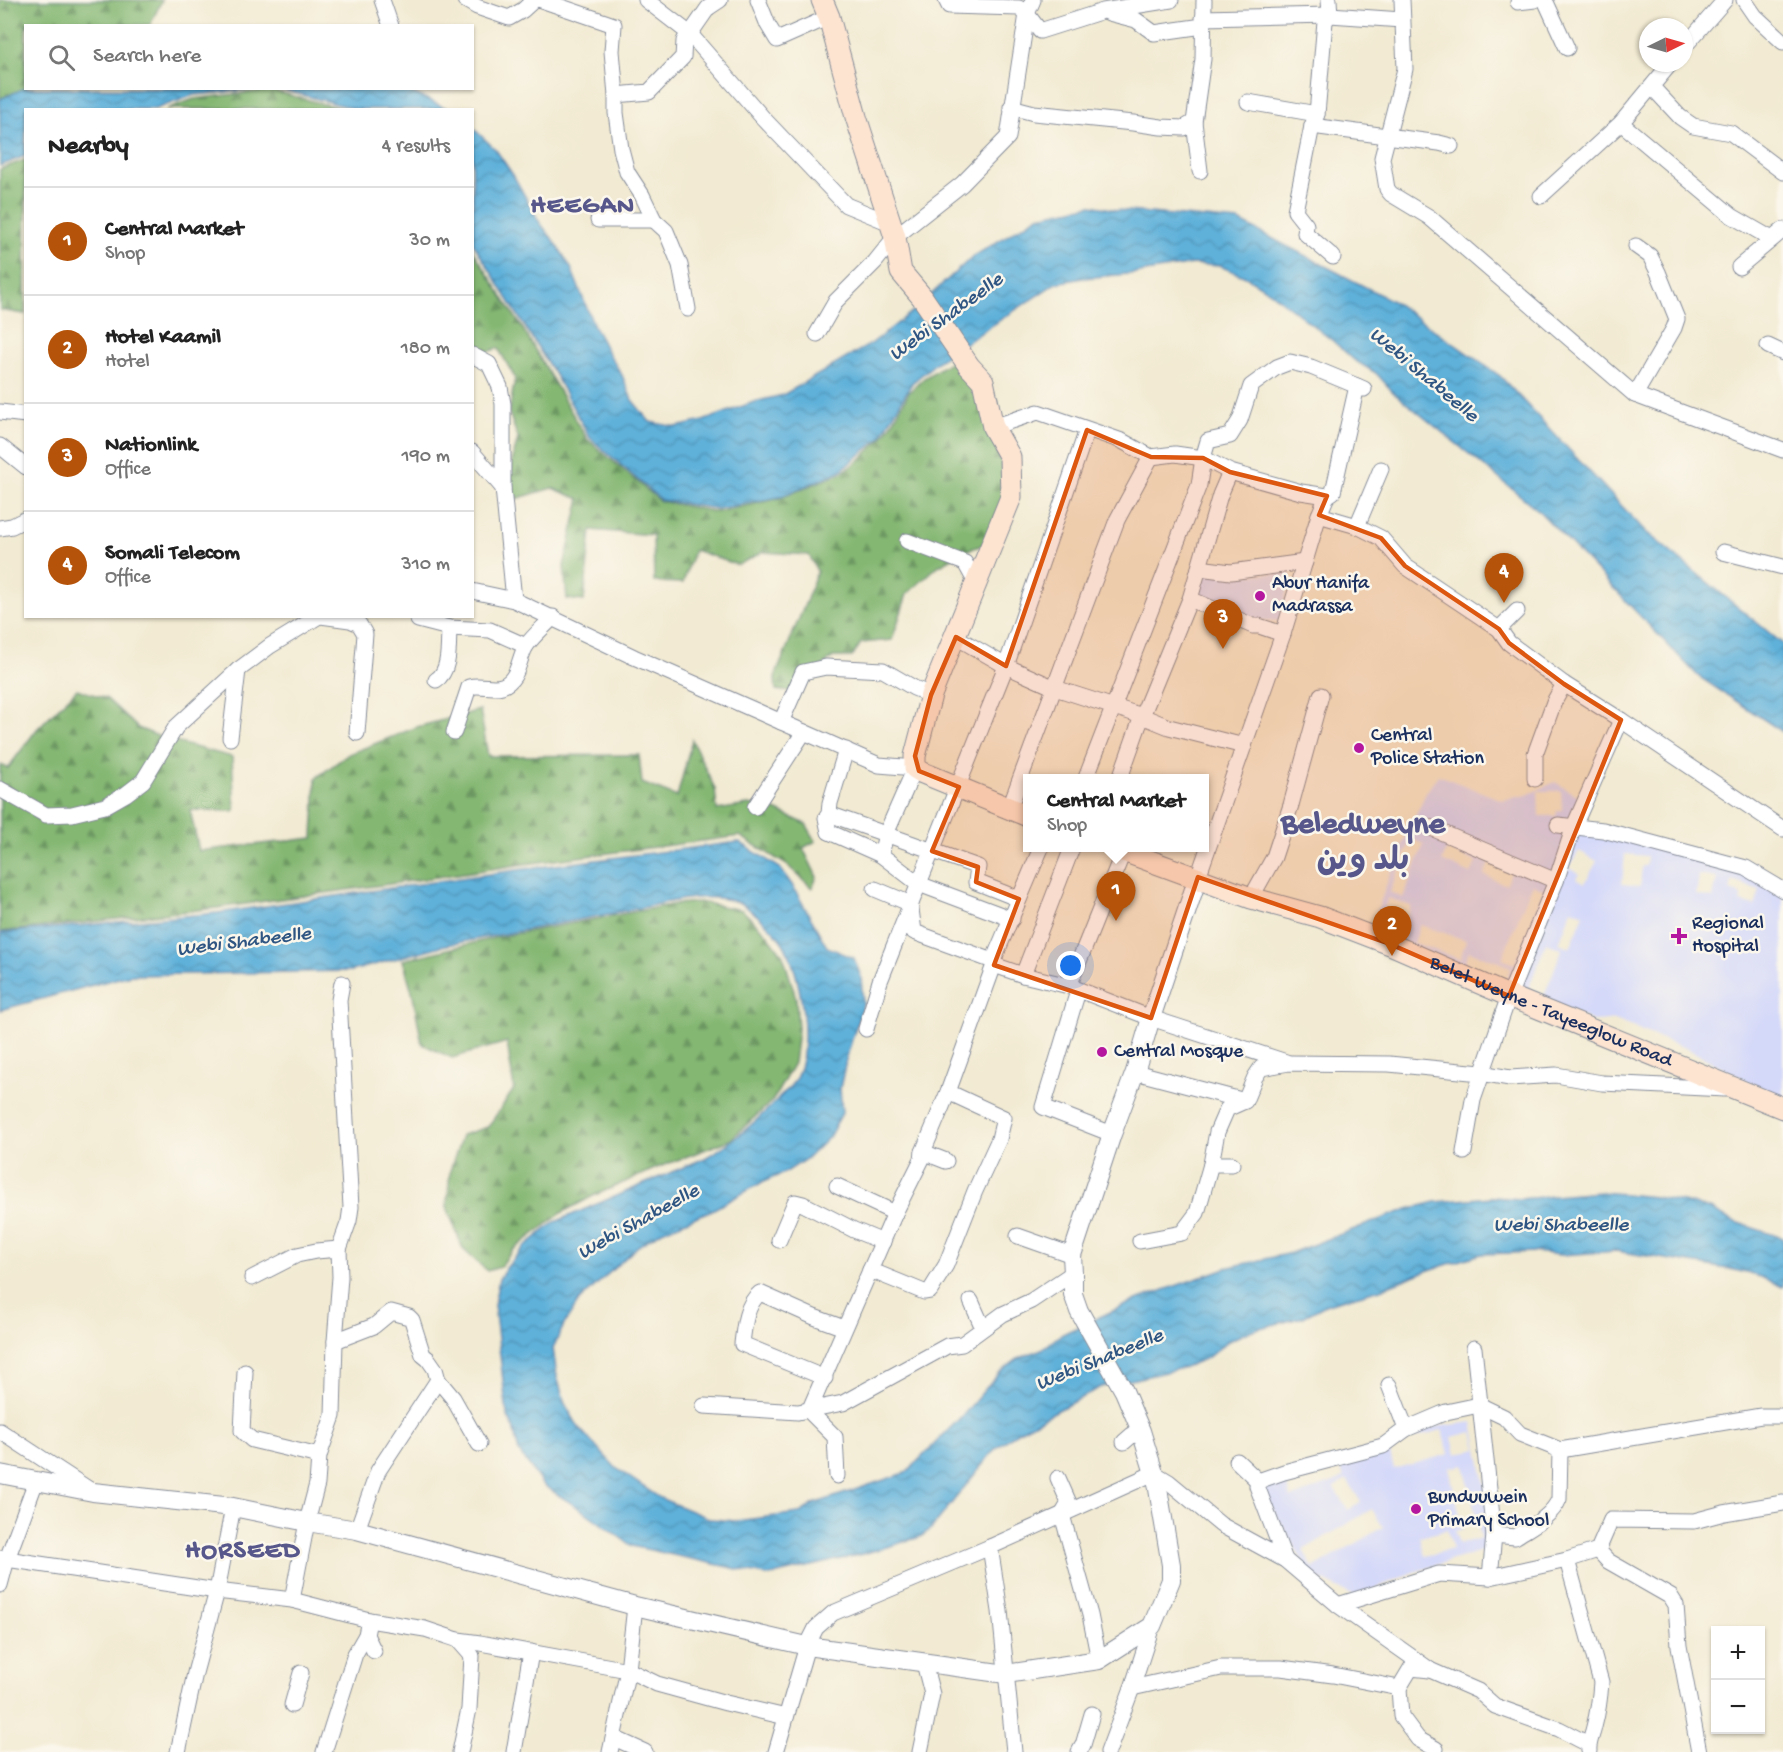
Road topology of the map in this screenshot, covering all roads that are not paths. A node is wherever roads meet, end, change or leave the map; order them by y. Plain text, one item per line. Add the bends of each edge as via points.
1 (382, 0) edge
2 (465, 0) edge
3 (534, 0) edge
4 (541, 0) edge
5 (646, 0) edge
6 (758, 0) edge
7 (946, 0) edge
8 (1166, 0) edge
9 (1204, 0) edge
10 (1402, 0) edge
11 (1535, 0) edge
12 (1545, 0) edge
13 (1725, 0) edge
14 (1744, 0) edge
15 (1518, 2) dead end
16 (710, 3) edge
17 (567, 4) edge
18 (1030, 7) edge
19 (1330, 7) edge
20 (825, 8) edge
21 (1103, 11) junction
22 (1402, 20) junction
23 (1203, 22) junction
24 (390, 24) edge
25 (690, 34) junction
26 (1693, 37) edge
27 (1783, 42) edge
28 (1567, 48) dead end
29 (1664, 72) edge
30 (1652, 87) junction
31 (616, 95) junction
32 (1248, 102) dead end
33 (1011, 107) junction
34 (1315, 120) junction
35 (1194, 122) junction
36 (1622, 123) junction
37 (1387, 136) junction
38 (1451, 146) dead end
39 (1200, 171) dead end
40 (1783, 172) edge
41 (1541, 196) dead end
42 (598, 220) dead end
43 (654, 220) junction
44 (892, 230) junction
45 (1778, 235) edge
46 (1636, 246) dead end
47 (1333, 257) dead end
48 (1739, 267) dead end
49 (688, 309) dead end
50 (817, 334) dead end
51 (1768, 346) dead end
52 (1783, 353) edge
53 (474, 356) edge
54 (1635, 395) junction
55 (0, 412) edge
56 (24, 415) edge
57 (993, 427) junction
58 (1087, 430) junction
59 (0, 446) edge
60 (1783, 450) edge
61 (474, 454) edge
62 (1151, 457) junction
63 (1203, 458) junction
64 (24, 465) edge
65 (1381, 469) dead end
66 (1230, 472) junction
67 (503, 488) junction
68 (1327, 496) junction
69 (1319, 515) junction
70 (24, 520) edge
71 (1357, 526) junction
72 (0, 528) edge
73 (907, 541) dead end
74 (1723, 552) dead end
75 (1305, 562) junction
76 (1783, 567) edge
77 (1199, 568) junction
78 (976, 583) junction
79 (474, 591) edge
80 (1190, 599) junction
81 (514, 600) junction
82 (1517, 611) dead end
83 (553, 617) junction
84 (317, 618) edge
85 (335, 618) edge
86 (418, 620) dead end
87 (450, 628) junction
88 (1499, 629) junction
89 (1283, 634) junction
90 (956, 638) junction
91 (526, 646) junction
92 (1006, 666) junction
93 (238, 670) junction
94 (436, 680) dead end
95 (1564, 684) junction
96 (1055, 688) junction
97 (932, 695) junction
98 (1321, 695) dead end
99 (1114, 706) junction
100 (1142, 716) junction
101 (1621, 720) junction
102 (781, 722) junction
103 (454, 732) dead end
104 (804, 732) junction
105 (357, 733) dead end
106 (230, 738) dead end
107 (1244, 746) junction
108 (846, 750) junction
109 (915, 768) junction
110 (1029, 774) edge
111 (1088, 774) edge
112 (1121, 774) edge
113 (1535, 779) dead end
114 (958, 787) junction
115 (0, 789) edge
116 (1023, 795) edge
117 (755, 807) dead end
118 (1018, 812) edge
119 (829, 814) junction
120 (1558, 825) dead end
121 (1574, 826) junction
122 (1430, 827) dead end
123 (1783, 830) edge
124 (886, 834) junction
125 (1209, 846) edge
126 (932, 851) junction
127 (1039, 852) edge
128 (1070, 852) edge
129 (1119, 852) edge
130 (1128, 852) edge
131 (1207, 852) edge
132 (881, 855) junction
133 (1198, 877) junction
134 (1556, 881) junction
135 (920, 884) junction
136 (875, 889) dead end
137 (1783, 890) edge
138 (1251, 898) junction
139 (1019, 899) junction
140 (911, 904) junction
141 (1012, 919) junction
142 (994, 963) junction
143 (1023, 975) junction
144 (342, 982) dead end
145 (1074, 989) junction
146 (1509, 996) junction
147 (1151, 1018) junction
148 (866, 1029) dead end
149 (1289, 1063) junction
150 (1136, 1072) junction
151 (1481, 1073) junction
152 (1738, 1089) junction
153 (948, 1092) junction
154 (1245, 1101) junction
155 (1783, 1108) edge
156 (1112, 1134) junction
157 (923, 1152) junction
158 (1464, 1152) dead end
159 (946, 1161) dead end
160 (1211, 1164) junction
161 (1232, 1164) dead end
162 (837, 1186) dead end
163 (895, 1213) junction
164 (1018, 1236) dead end
165 (779, 1240) dead end
166 (1140, 1240) dead end
167 (883, 1242) junction
168 (339, 1249) junction
169 (1073, 1264) junction
170 (870, 1270) junction
171 (252, 1278) dead end
172 (971, 1301) dead end
173 (844, 1328) junction
174 (983, 1328) junction
175 (335, 1341) junction
176 (1474, 1348) dead end
177 (245, 1372) dead end
178 (825, 1377) junction
179 (438, 1380) junction
180 (1389, 1385) dead end
181 (1479, 1405) junction
182 (704, 1406) dead end
183 (809, 1411) junction
184 (1783, 1416) edge
185 (1406, 1429) junction
186 (0, 1431) edge
187 (1148, 1439) junction
188 (1124, 1442) dead end
189 (479, 1444) dead end
190 (1560, 1450) junction
191 (320, 1456) junction
192 (1237, 1461) dead end
193 (1154, 1473) junction
194 (0, 1474) edge
195 (837, 1476) dead end
196 (1058, 1478) dead end
197 (36, 1481) junction
198 (1258, 1481) junction
199 (93, 1492) junction
200 (1783, 1503) edge
201 (233, 1507) junction
202 (1062, 1515) junction
203 (307, 1522) junction
204 (357, 1530) junction
205 (1494, 1535) junction
206 (990, 1547) junction
207 (1598, 1550) junction
208 (3, 1558) edge
209 (1285, 1560) junction
210 (1567, 1560) junction
211 (1490, 1577) junction
212 (0, 1585) edge
213 (217, 1591) junction
214 (292, 1600) junction
215 (1338, 1605) junction
216 (635, 1606) junction
217 (1160, 1616) junction
218 (367, 1628) junction
219 (458, 1640) junction
220 (807, 1646) junction
221 (374, 1651) dead end
222 (531, 1652) junction
223 (1099, 1660) junction
224 (924, 1664) junction
225 (628, 1670) junction
226 (1430, 1670) junction
227 (301, 1673) dead end
228 (1006, 1674) junction
229 (1132, 1688) junction
230 (1400, 1688) junction
231 (292, 1705) dead end
232 (1092, 1714) dead end
233 (786, 1717) junction
234 (612, 1745) edge
235 (1589, 1748) edge
236 (1436, 1749) dead end
237 (178, 1752) edge
238 (324, 1752) edge
239 (460, 1752) edge
240 (514, 1752) edge
241 (645, 1752) edge
242 (776, 1752) edge
243 (920, 1752) edge
244 (1014, 1752) edge
245 (1079, 1752) edge
246 (1108, 1752) edge
247 (1699, 1752) edge

1 - 24 street
2 - 3 street via 509,18
4 - 17 street
5 - 25 street
6 - 20 street via 777,40
7 - 18 street via 949,6
8 - 21 street
9 - 23 street
10 - 22 street
11 - 15 street
12 - 28 street
13 - 26 street
14 - 27 street
16 - 25 street
17 - 31 street via 614,25
18 - 21 street via 1040,31
18 - 33 street
19 - 22 street
19 - 23 street
19 - 34 street
20 - 44 main road
21 - 23 street via 1136,20 1154,33
22 - 37 street via 1405,69
23 - 35 street via 1203,59
25 - 31 street via 684,41 683,57 650,92
25 - 44 street via 846,205
29 - 30 street
30 - 36 street
30 - 40 street via 1693,126 1731,133
31 - 43 street via 627,172
32 - 34 street
33 - 35 street via 1161,127 1184,128
33 - 44 street via 1008,137 962,184
34 - 37 street
34 - 47 street via 1295,211 1306,225 1305,233
35 - 39 street
36 - 41 street
36 - 45 street via 1732,216
37 - 38 street
37 - 54 street via 1383,158 1391,194 1429,217
42 - 43 street
43 - 49 street via 666,231 680,266
44 - 50 street via 875,262 836,301
44 - 57 main road via 901,272 983,381
45 - 48 street
46 - 54 street via 1650,256 1677,319
51 - 52 street
53 - 67 street via 489,364 500,387
54 - 60 street
55 - 56 street
57 - 58 street via 1038,412
57 - 78 main road via 1010,457 1011,497
58 - 62 street via 1122,441
58 - 92 street
59 - 64 street
61 - 67 street
62 - 63 street via 1175,454
62 - 96 street via 1117,520
63 - 66 street
63 - 68 street via 1208,441 1230,436 1240,420 1251,386 1290,362 1311,367 1361,387 1333,492
63 - 99 street via 1199,485
65 - 71 street
66 - 68 street
66 - 77 street
67 - 81 street
68 - 69 street
69 - 71 street
69 - 75 street
70 - 72 street
71 - 88 street via 1382,538 1405,566
73 - 78 street via 965,563
74 - 76 street
75 - 77 street via 1232,572
75 - 89 street
77 - 80 street
78 - 90 main road
79 - 81 street
80 - 89 street via 1252,626
80 - 100 street
81 - 83 street
82 - 88 street
83 - 91 street
83 - 102 street
84 - 93 street
85 - 105 street via 359,624 365,634
86 - 87 street
87 - 91 street via 490,630
87 - 94 street via 445,670
88 - 95 street via 1509,643
89 - 107 street
90 - 92 street
90 - 97 main road
91 - 103 street via 513,679 505,685 469,687
92 - 96 street
92 - 114 street
93 - 106 street
93 - 115 street via 176,727 143,781 105,806 46,815
95 - 101 street
95 - 113 street via 1535,754
96 - 99 street
96 - 110 street
97 - 102 street via 884,670 826,667 802,672
97 - 109 main road
98 - 138 street via 1274,856
99 - 100 street
99 - 111 street
100 - 107 street
100 - 112 street
101 - 121 street
101 - 123 street
102 - 104 street
104 - 108 street
104 - 117 street
107 - 125 street
108 - 109 street via 879,765
108 - 119 street
109 - 114 main road
109 - 124 street
114 - 118 main road
114 - 126 street
116 - 118 street
119 - 124 street
119 - 132 street via 829,832
120 - 121 street
121 - 134 street
121 - 137 street via 1746,868
122 - 134 street
124 - 126 street
124 - 132 street
126 - 135 street
126 - 139 street via 978,867 976,882
127 - 139 street
128 - 143 street
129 - 145 street
130 - 133 main road, Belet Weyne - Tayeeglow Road
131 - 133 street
132 - 135 street
133 - 138 main road, Belet Weyne - Tayeeglow Road
133 - 147 street
134 - 146 street
135 - 140 street
135 - 141 street
136 - 140 street
138 - 146 main road, Belet Weyne - Tayeeglow Road via 1320,917
139 - 141 street
140 - 142 street via 914,932
140 - 148 street via 880,981
141 - 142 street
142 - 143 street
142 - 153 street
143 - 145 street
144 - 168 street via 339,1000 351,1207
145 - 147 street
145 - 156 street via 1042,1107
146 - 151 street
146 - 152 main road, Belet Weyne - Tayeeglow Road
147 - 149 street
147 - 150 street
149 - 151 street via 1389,1064
149 - 154 street via 1261,1068
150 - 154 street
150 - 156 street
151 - 152 street via 1510,1078 1556,1075 1601,1089
151 - 158 street
152 - 155 main road, Belet Weyne - Tayeeglow Road
153 - 157 street
153 - 170 street via 1004,1118 999,1139 946,1265 930,1291 924,1292
154 - 160 street via 1227,1109 1217,1132
156 - 169 street
157 - 159 street
157 - 163 street
160 - 161 street
160 - 166 street via 1197,1213 1182,1233
162 - 163 street
163 - 167 street
164 - 169 street
165 - 167 street via 795,1202
167 - 170 street
168 - 171 street via 297,1255
168 - 175 street
169 - 174 street via 1031,1300
169 - 187 street via 1073,1294 1079,1311
170 - 173 street
172 - 174 street
173 - 178 street
173 - 178 street via 760,1293 752,1299 742,1344
174 - 183 street via 962,1344 946,1346 843,1403
175 - 179 street via 374,1326 391,1312 409,1317 423,1355 435,1369
175 - 191 street via 333,1416
176 - 181 street
177 - 191 street via 242,1431 252,1440
178 - 183 street
179 - 189 street
179 - 204 street via 378,1471
180 - 185 street
181 - 185 street via 1446,1412
181 - 190 street via 1504,1417 1520,1434
181 - 205 street
182 - 183 street
183 - 195 street via 835,1437
184 - 190 street via 1761,1416
185 - 198 street via 1383,1446
186 - 199 street
187 - 188 street via 1132,1435
187 - 193 street
190 - 205 street via 1557,1505 1515,1537
191 - 203 street
192 - 198 street
193 - 202 street
193 - 209 street via 1221,1526
193 - 217 street via 1171,1565 1171,1580
194 - 197 street
196 - 202 street via 1069,1503
197 - 199 street
197 - 208 street
198 - 209 street
199 - 201 street
200 - 207 street via 1694,1521 1611,1520
201 - 203 street
201 - 213 street
202 - 206 street
202 - 223 street
203 - 204 street
203 - 214 street
204 - 216 street
205 - 211 street
206 - 220 street via 833,1613 816,1628
206 - 228 street
207 - 210 street
207 - 247 street via 1671,1597 1676,1605 1679,1646
208 - 212 street
208 - 213 street
209 - 215 street
210 - 211 street
210 - 235 street via 1601,1682
211 - 215 street via 1439,1574
213 - 214 street
213 - 237 street
214 - 218 street
215 - 226 street
216 - 220 street
216 - 225 street
217 - 223 street
217 - 229 street
218 - 219 street via 425,1629
218 - 221 street
218 - 238 street via 355,1653
219 - 222 street
219 - 239 street via 472,1656 469,1709
220 - 224 street
220 - 233 street
222 - 225 street
222 - 240 street
223 - 228 street
224 - 228 street
224 - 243 street via 932,1694
225 - 233 street via 657,1684
225 - 234 street
226 - 230 street via 1411,1668
226 - 235 street via 1478,1691 1495,1706 1559,1729
227 - 231 street
228 - 244 street
229 - 230 street via 1221,1668 1281,1668
229 - 246 street
230 - 236 street via 1401,1716 1418,1739
232 - 245 street
233 - 242 street
234 - 241 street

